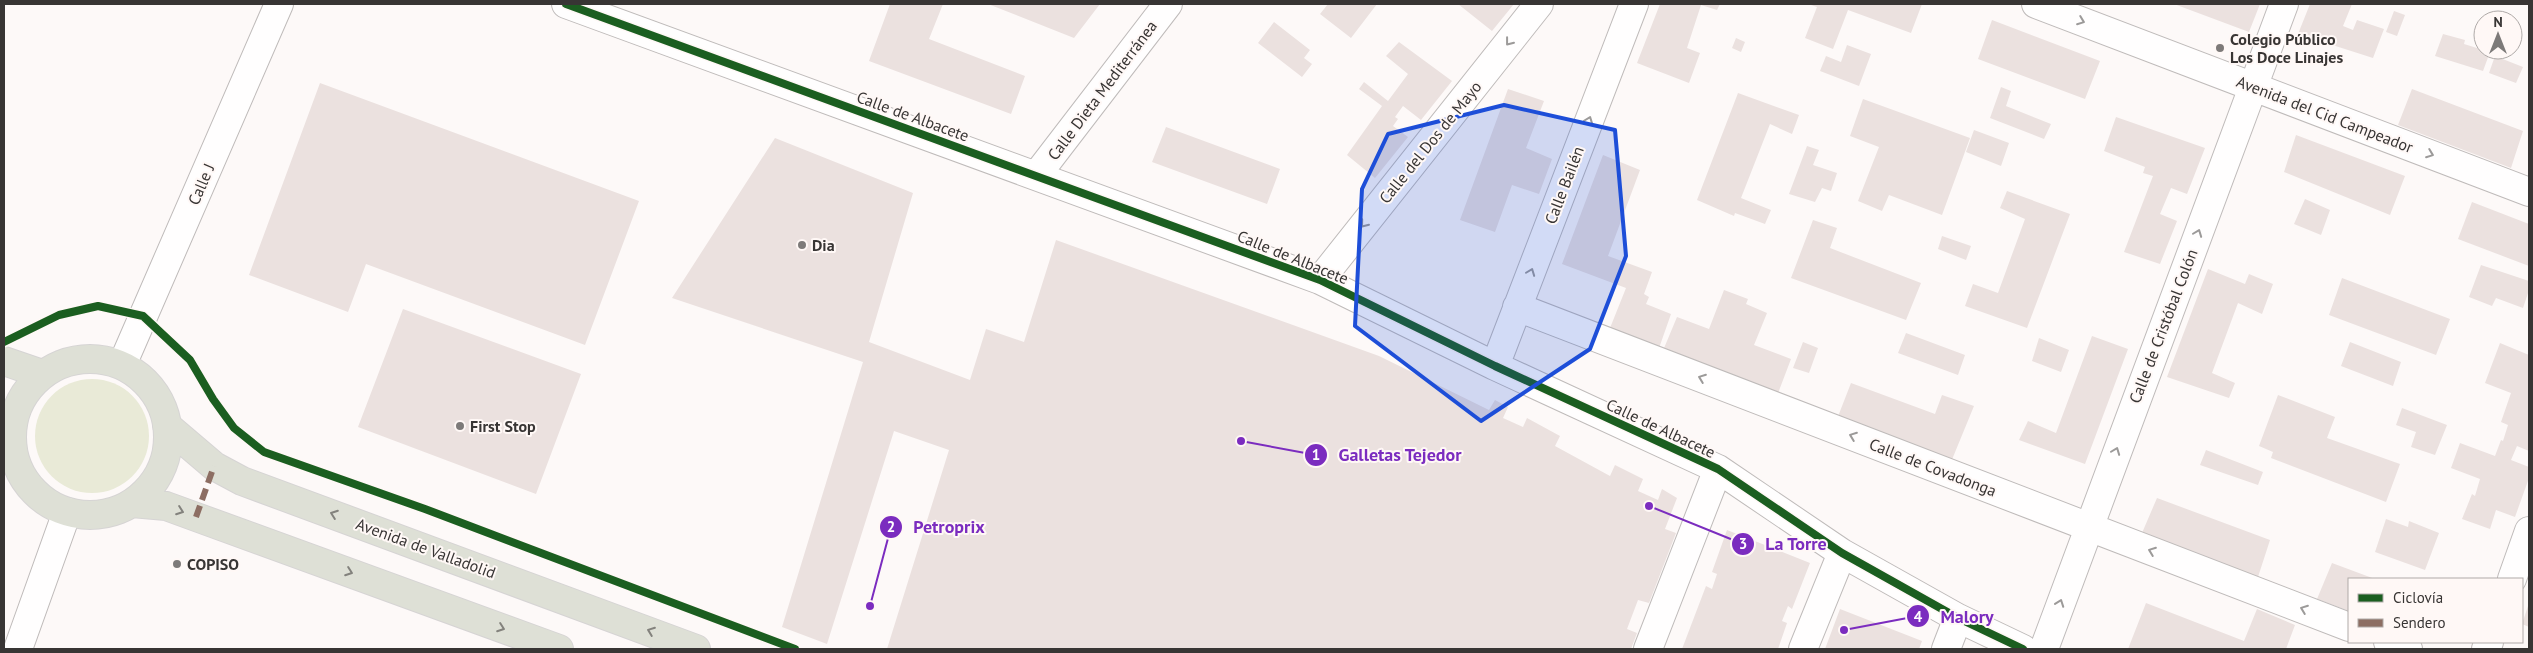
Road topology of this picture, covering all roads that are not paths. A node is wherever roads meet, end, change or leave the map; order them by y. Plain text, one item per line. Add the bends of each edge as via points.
1 (279, 4) edge
2 (566, 4) edge
3 (1168, 4) edge
4 (1539, 4) edge
5 (1634, 4) edge
6 (2036, 4) edge
7 (2284, 4) edge
8 (2253, 86) junction
9 (1036, 176) junction
10 (2529, 192) edge
11 (1320, 280) junction
12 (1517, 307) junction
13 (4, 361) edge
14 (122, 365) junction
15 (1494, 366) junction
16 (42, 374) junction
17 (167, 426) junction
18 (7, 441) edge
19 (1718, 469) junction
20 (132, 503) junction
21 (67, 512) junction
22 (2088, 526) junction
23 (2529, 531) edge
24 (1842, 553) junction
25 (2512, 578) edge
26 (1958, 618) junction
27 (2348, 627) edge
28 (2391, 643) edge
29 (549, 647) edge
30 (18, 649) edge
31 (696, 649) edge
32 (1648, 649) edge
33 (1804, 649) edge
34 (1946, 649) edge
35 (2023, 649) edge
36 (2044, 649) edge
37 (2408, 649) edge

1 - 14 street, Calle J
2 - 9 street, Calle de Albacete
3 - 9 street, Calle Dieta Mediterránea
4 -> 11 street, Calle del Dos de Mayo
12 -> 5 street, Calle Bailén
6 -> 8 street, Avenida del Cid Campeador
7 - 8 street, Calle de Cristóbal Colón
8 -> 10 street, Avenida del Cid Campeador
22 -> 8 street, Calle de Cristóbal Colón
9 - 11 street, Calle de Albacete
11 - 15 street, Calle de Albacete
12 - 15 street, Calle Bailén
22 -> 12 street, Calle de Covadonga
13 - 16 main road
14 - 16 main road via 102,359 81,358
14 - 17 main road via 153,390
15 - 19 street, Calle de Albacete
16 - 18 main road via 24,393
17 - 20 main road via 168,444 157,478
31 -> 17 main road, Avenida de Valladolid via 242,481 214,466
18 - 21 main road via 16,467 29,487 46,502
19 - 24 street, Calle de Albacete
19 - 32 street
20 - 21 main road via 111,512 89,516
20 -> 29 main road via 166,506
21 - 30 street
27 -> 22 street, Calle de Covadonga
36 -> 22 street, Calle de Cristóbal Colón
23 - 25 street
24 - 26 street, Calle de Albacete
24 - 33 street
26 - 34 street
26 - 35 street, Calle de Albacete
28 - 37 street

